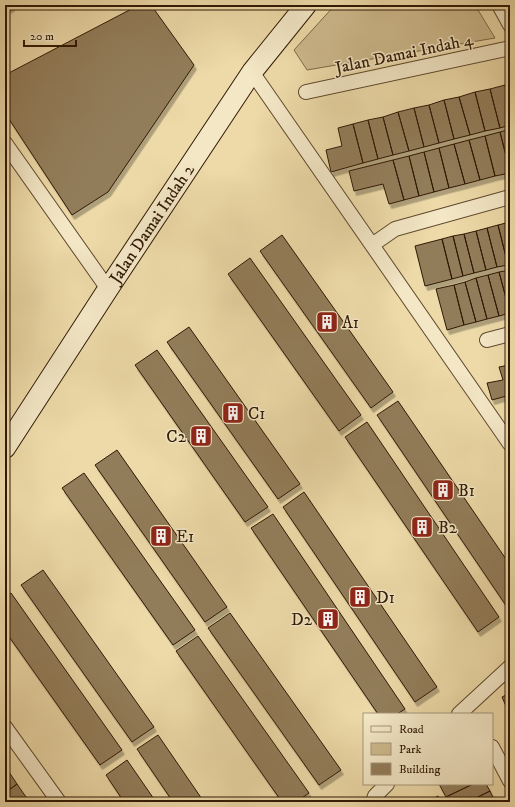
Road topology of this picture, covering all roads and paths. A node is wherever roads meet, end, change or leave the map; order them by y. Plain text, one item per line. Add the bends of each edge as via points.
1 (306, 5) edge
2 (499, 5) edge
3 (510, 25) edge
4 (510, 48) edge
5 (252, 72) junction
6 (306, 92) dead end
7 (5, 143) edge
8 (510, 197) edge
9 (372, 245) junction
10 (108, 289) junction
11 (510, 334) edge
12 (487, 340) dead end
13 (510, 444) edge
14 (5, 448) edge
15 (510, 667) edge
16 (472, 709) edge
17 (462, 713) edge
18 (5, 727) edge
19 (493, 749) edge
20 (510, 781) edge
21 (386, 785) edge
22 (374, 799) edge
23 (59, 802) edge

1 - 5 street, Jalan Damai Indah 2
2 - 3 street
4 - 6 street, Jalan Damai Indah 4
5 - 9 street
5 - 10 street, Jalan Damai Indah 2
7 - 10 street
8 - 9 street via 395,229
9 - 13 street
10 - 14 street, Jalan Damai Indah 2
11 - 12 street
15 - 16 street
16 - 17 street
18 - 23 street
19 - 20 street
21 - 22 street

